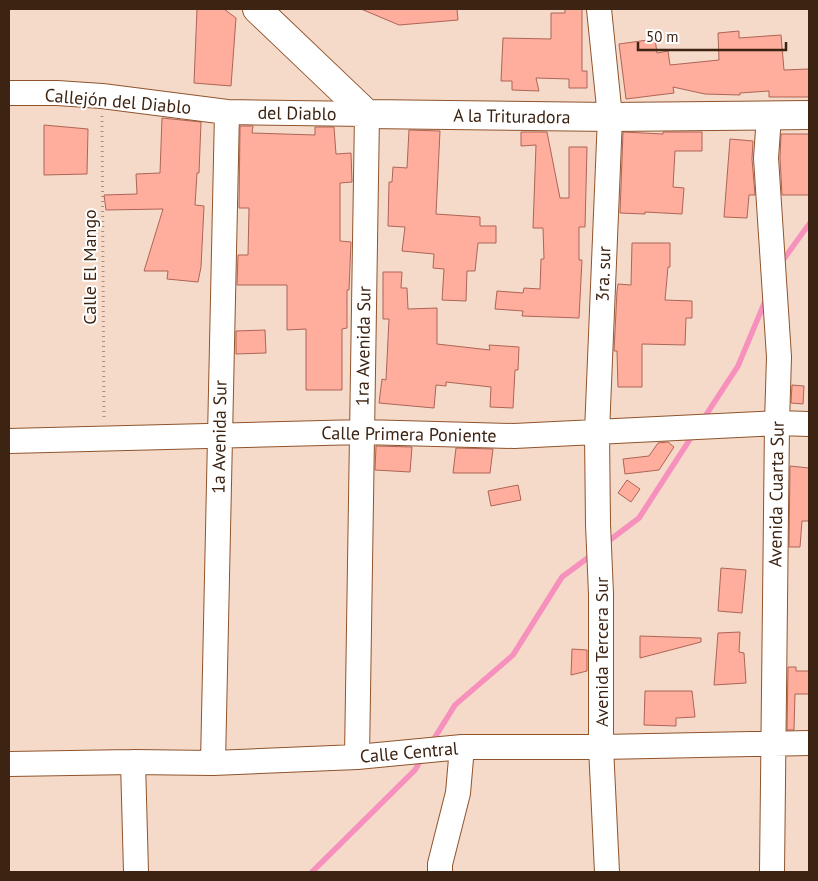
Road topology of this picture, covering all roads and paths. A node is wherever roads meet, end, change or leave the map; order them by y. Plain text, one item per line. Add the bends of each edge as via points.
1 (257, 9) edge
2 (599, 9) edge
3 (9, 93) edge
4 (102, 96) junction
5 (228, 112) junction
6 (367, 114) junction
7 (768, 116) junction
8 (809, 116) edge
9 (610, 117) junction
10 (776, 423) junction
11 (809, 424) edge
12 (362, 432) junction
13 (597, 432) junction
14 (219, 435) junction
15 (104, 438) junction
16 (9, 441) edge
17 (774, 742) junction
18 (809, 743) edge
19 (462, 747) junction
20 (601, 747) junction
21 (357, 757) junction
22 (133, 762) junction
23 (213, 763) junction
24 (9, 764) edge
25 (136, 872) edge
26 (440, 872) edge
27 (607, 872) edge
28 (772, 872) edge

1 - 6 street
2 - 9 street, 3ra. sur
3 - 4 street, Callejón del Diablo
4 - 5 street, Callejón del Diablo
4 - 15 path, Calle El Mango
5 - 6 street, del Diablo
5 - 14 street, 1a Avenida Sur
6 - 9 street, A la Trituradora
6 - 12 street, 1ra Avenida Sur
7 - 8 street, A la Trituradora
7 - 9 street, A la Trituradora
7 - 10 street, Avenida Cuarta Sur via 766,158 779,357
9 - 13 street, 3ra. sur
10 - 11 street, Calle Primera Poniente
10 - 13 street, Calle Primera Poniente
10 - 17 street, Avenida Cuarta Sur
12 - 13 street, Calle Primera Poniente via 514,436
12 - 14 street, Calle Primera Poniente
12 - 21 street, 1ra Avenida Sur
13 - 20 street, Avenida Tercera Sur
14 - 15 street, Calle Primera Poniente
14 - 23 street, 1a Avenida Sur
15 - 16 street, Calle Primera Poniente
17 - 18 street, Calle Central
17 - 20 street, Calle Central
17 - 28 street, Avenida Cuarta Sur
19 - 20 street, Calle Central
19 - 21 street, Calle Central
19 - 26 street via 458,793
20 - 27 street, Avenida Tercera Sur
21 - 23 street, Calle Central
22 - 23 street, Calle Central
22 - 24 street, Calle Central
22 - 25 street

